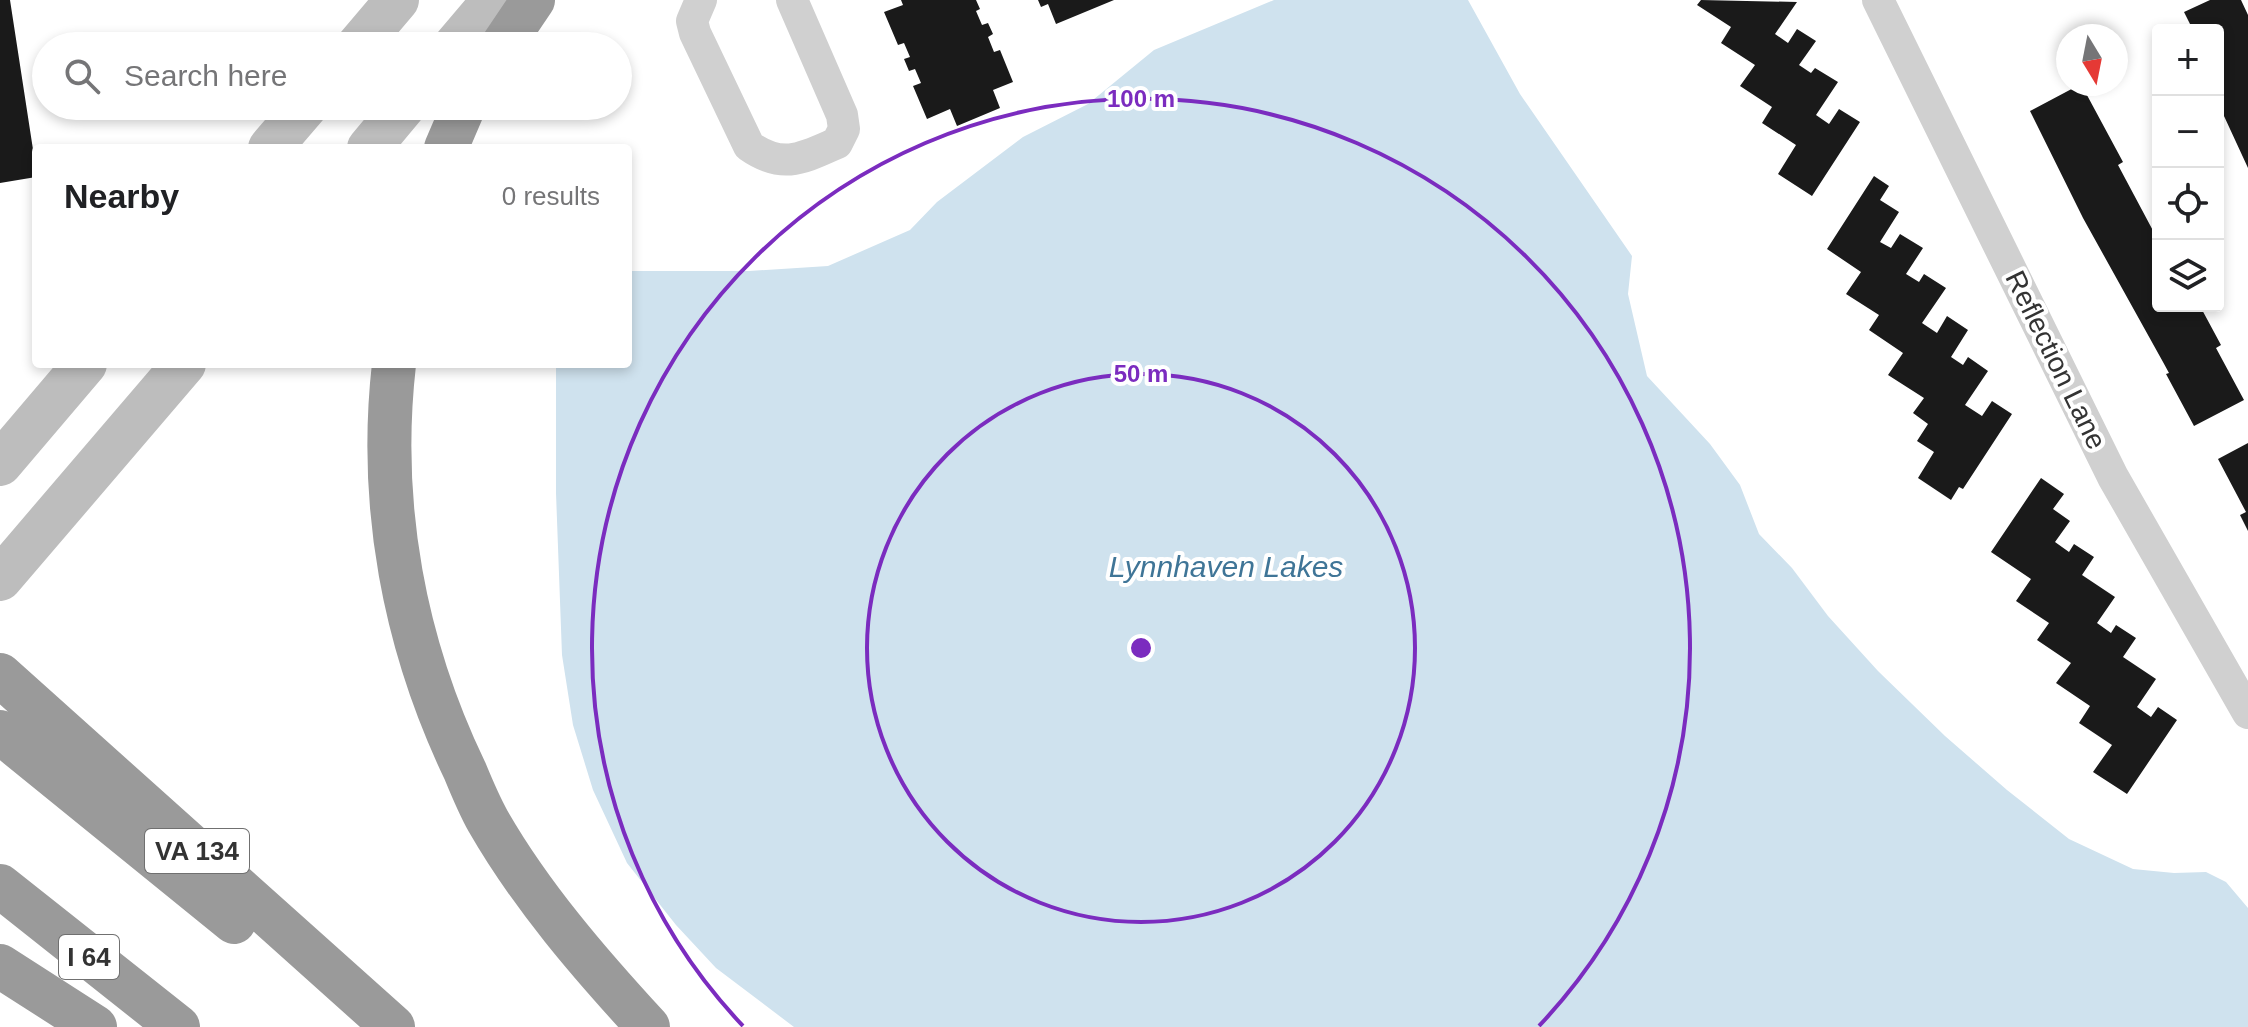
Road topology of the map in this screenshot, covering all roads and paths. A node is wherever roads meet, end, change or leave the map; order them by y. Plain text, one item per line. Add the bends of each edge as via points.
1 (397, 0) edge
2 (494, 0) edge
3 (533, 0) edge
4 (701, 0) edge
5 (792, 0) edge
6 (1878, 0) edge
7 (370, 32) edge
8 (467, 32) edge
9 (511, 32) edge
10 (294, 120) edge
11 (392, 120) edge
12 (458, 120) edge
13 (273, 144) edge
14 (372, 144) edge
15 (448, 144) edge
16 (82, 368) edge
17 (181, 368) edge
18 (394, 368) edge
19 (0, 464) edge
20 (0, 579) edge
21 (0, 675) edge
22 (2248, 713) edge
23 (0, 732) edge
24 (0, 886) edge
25 (0, 966) edge
26 (95, 1027) edge
27 (178, 1027) edge
28 (364, 1027) edge
29 (393, 1027) edge
30 (648, 1027) edge

1 - 7 main road
2 - 8 main road
3 - 9 highway
4 - 5 street via 692,21 695,33 749,146 762,156 799,160 837,143 844,129
6 - 22 street, Reflection Lane via 2113,477
10 - 13 main road
11 - 14 main road
12 - 15 highway
16 - 19 main road
17 - 20 main road
18 - 30 highway via 388,464 395,545 410,623 442,723 488,821 546,906
21 - 29 highway, VA 134
23 - 28 highway
24 - 27 highway, I 64
25 - 26 highway

